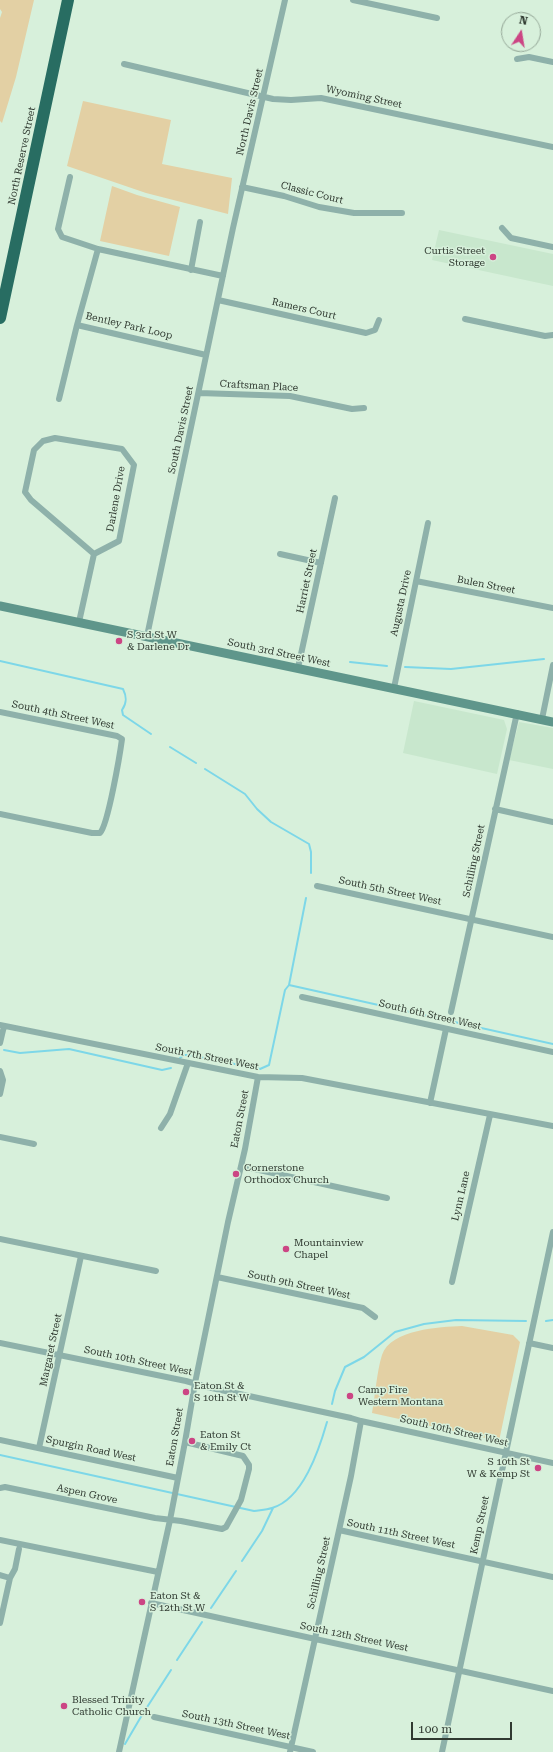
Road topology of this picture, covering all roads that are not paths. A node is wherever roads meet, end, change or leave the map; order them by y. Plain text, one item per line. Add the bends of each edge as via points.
1 (68, 0) edge
2 (285, 0) edge
3 (353, 0) edge
4 (437, 18) dead end
5 (517, 59) dead end
6 (553, 62) edge
7 (124, 64) dead end
8 (263, 97) junction
9 (553, 147) edge
10 (70, 177) dead end
11 (242, 188) junction
12 (402, 213) dead end
13 (200, 222) dead end
14 (233, 228) joint
15 (502, 228) dead end
16 (553, 247) edge
17 (98, 249) junction
18 (191, 270) junction
19 (223, 276) junction
20 (218, 300) junction
21 (0, 318) edge
22 (466, 319) dead end
23 (379, 320) dead end
24 (77, 325) junction
25 (553, 335) edge
26 (206, 354) junction
27 (199, 393) junction
28 (59, 399) dead end
29 (364, 408) dead end
30 (335, 498) dead end
31 (428, 523) dead end
32 (94, 554) junction
33 (280, 554) dead end
34 (321, 563) junction
35 (416, 581) junction
36 (0, 606) edge
37 (553, 608) edge
38 (79, 622) junction
39 (147, 636) junction
40 (553, 665) edge
41 (298, 668) junction
42 (394, 688) junction
43 (0, 712) edge
44 (517, 713) junction
45 (542, 719) junction
46 (553, 722) edge
47 (495, 809) junction
48 (0, 814) edge
49 (553, 822) edge
50 (317, 886) dead end
51 (471, 918) junction
52 (553, 937) edge
53 (302, 997) dead end
54 (451, 1012) dead end
55 (2, 1025) edge
56 (446, 1029) junction
57 (0, 1043) edge
58 (553, 1052) edge
59 (188, 1063) junction
60 (0, 1071) edge
61 (258, 1077) junction
62 (0, 1094) edge
63 (430, 1103) junction
64 (490, 1115) junction
65 (553, 1126) edge
66 (161, 1128) dead end
67 (0, 1137) edge
68 (34, 1144) dead end
69 (241, 1166) junction
70 (387, 1198) dead end
71 (553, 1233) edge
72 (0, 1239) edge
73 (81, 1256) junction
74 (156, 1271) dead end
75 (217, 1277) junction
76 (452, 1282) dead end
77 (375, 1317) dead end
78 (0, 1343) edge
79 (529, 1343) junction
80 (553, 1348) edge
81 (60, 1355) junction
82 (195, 1383) junction
83 (361, 1421) junction
84 (0, 1440) edge
85 (185, 1442) junction
86 (40, 1448) junction
87 (506, 1453) junction
88 (553, 1463) edge
89 (178, 1478) junction
90 (0, 1488) edge
91 (170, 1520) junction
92 (339, 1530) junction
93 (0, 1540) edge
94 (19, 1549) dead end
95 (482, 1562) junction
96 (158, 1572) junction
97 (0, 1574) edge
98 (553, 1577) edge
99 (10, 1578) junction
100 (151, 1603) junction
101 (0, 1623) edge
102 (314, 1639) junction
103 (459, 1670) junction
104 (553, 1691) edge
105 (154, 1717) dead end
106 (290, 1750) edge
107 (119, 1752) edge
108 (313, 1752) edge
109 (442, 1752) edge

1 - 21 highway, North Reserve Street
2 - 8 street, North Davis Street
3 - 4 street
5 - 6 street via 528,57
7 - 8 street, Wyoming Street
8 - 9 street, Wyoming Street via 291,100 321,98
8 - 11 street, North Davis Street
10 - 17 street via 58,229 62,237
11 - 12 street, Classic Court via 354,213
11 - 14 street, North Davis Street
13 - 18 street
14 - 19 street, South Davis Street
15 - 16 street via 511,238
17 - 18 street
17 - 24 street, Bentley Park Loop
18 - 19 street
19 - 20 street, South Davis Street
20 - 23 street, Ramers Court via 366,333 375,330
20 - 26 street, South Davis Street
22 - 25 street via 545,336
24 - 26 street, Bentley Park Loop
24 - 28 street
26 - 27 street, South Davis Street
27 - 29 street, Craftsman Place via 290,396 352,409
27 - 39 street, South Davis Street
30 - 34 street, Harriet Street
31 - 35 street, Augusta Drive
32 - 32 street, Darlene Drive via 119,542 134,465 122,449 55,438 42,441 34,450 25,492
32 - 38 street
33 - 34 street
34 - 41 street, Harriet Street
35 - 37 street, Bulen Street
35 - 42 street, Augusta Drive
36 - 38 main road, South 3rd Street West
38 - 39 main road, South 3rd Street West
39 - 41 main road, South 3rd Street West
40 - 45 street
41 - 42 main road, South 3rd Street West
42 - 44 main road, South 3rd Street West
43 - 48 street, South 4th Street West via 122,739 107,813 100,833
44 - 45 main road, South 3rd Street West
44 - 47 street, Schilling Street
45 - 46 main road, South 3rd Street West
47 - 49 street
47 - 51 street, Schilling Street
50 - 51 street, South 5th Street West
51 - 52 street, South 5th Street West
51 - 54 street, Schilling Street
53 - 56 street, South 6th Street West
55 - 57 street
55 - 59 street, South 7th Street West
56 - 58 street, South 6th Street West
56 - 63 street
59 - 61 street, South 7th Street West
59 - 66 street via 170,1114
60 - 62 street via 3,1080
61 - 63 street, South 7th Street West via 302,1078
61 - 69 street, Eaton Street
63 - 64 street, South 7th Street West
64 - 65 street, South 7th Street West
64 - 76 street, Lynn Lane
67 - 68 street
69 - 70 street
69 - 75 street, Eaton Street
71 - 79 street, Kemp Street
72 - 73 street
73 - 74 street
73 - 81 street, Margaret Street
75 - 77 street, South 9th Street West via 363,1308
75 - 82 street, Eaton Street
78 - 81 street, South 10th Street West
79 - 80 street
79 - 87 street, Kemp Street
81 - 82 street, South 10th Street West
81 - 86 street, Margaret Street
82 - 83 street, South 10th Street West
82 - 85 street, Eaton Street
83 - 87 street, South 10th Street West
83 - 92 street, Schilling Street
84 - 86 street, Spurgin Road West
85 - 89 street, Eaton Street
85 - 91 street, Aspen Grove via 243,1456 249,1464 249,1469 241,1500 222,1530
86 - 89 street, Spurgin Road West
87 - 88 street, South 10th Street West
87 - 95 street, Kemp Street
89 - 91 street, Eaton Street
90 - 91 street, Aspen Grove
91 - 96 street, Eaton Street
92 - 95 street, South 11th Street West
92 - 102 street, Schilling Street
93 - 96 street
94 - 99 street via 15,1569
95 - 98 street, South 11th Street West
95 - 103 street, Kemp Street
96 - 100 street, Eaton Street
97 - 99 street
99 - 101 street
100 - 102 street, South 12th Street West
100 - 107 street, Eaton Street
102 - 103 street, South 12th Street West
102 - 106 street, Schilling Street
103 - 104 street, South 12th Street West
103 - 109 street, Kemp Street
105 - 106 street, South 13th Street West
106 - 108 street, South 13th Street West

